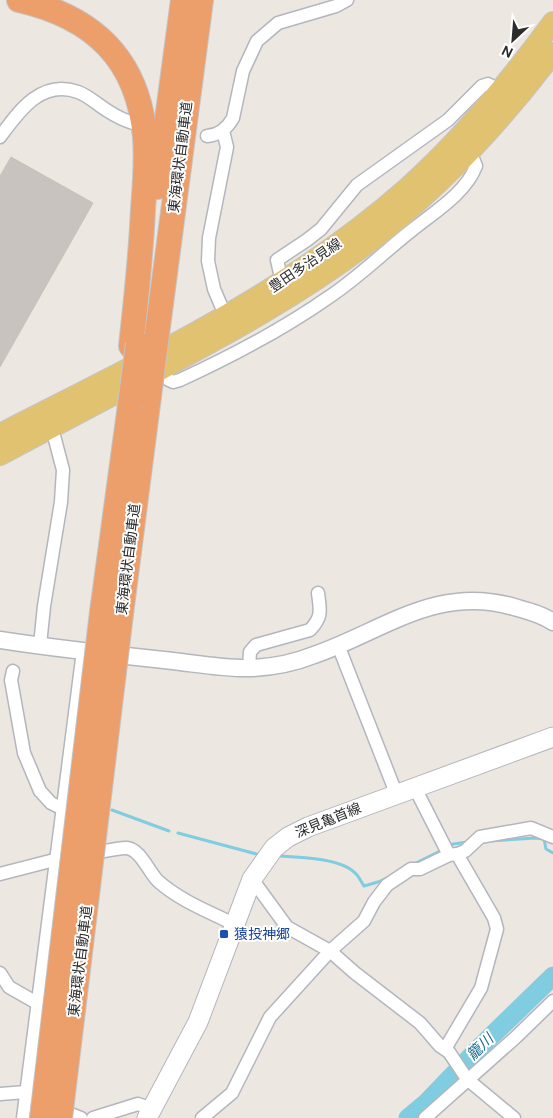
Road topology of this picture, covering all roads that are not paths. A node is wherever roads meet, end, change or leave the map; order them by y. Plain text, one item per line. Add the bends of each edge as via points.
1 (20, 0) edge
2 (347, 0) edge
3 (198, 4) edge
4 (553, 22) edge
5 (553, 53) edge
6 (501, 90) junction
7 (136, 124) dead end
8 (223, 131) junction
9 (0, 136) edge
10 (207, 136) dead end
11 (282, 282) junction
12 (225, 315) junction
13 (142, 341) junction
14 (134, 407) junction
15 (52, 428) junction
16 (0, 434) edge
17 (0, 455) edge
18 (318, 593) dead end
19 (111, 613) junction
20 (553, 622) edge
21 (0, 640) edge
22 (40, 645) junction
23 (338, 645) junction
24 (83, 651) junction
25 (249, 668) junction
26 (13, 671) dead end
27 (553, 736) edge
28 (415, 788) junction
29 (396, 794) junction
30 (63, 809) junction
31 (553, 837) edge
32 (452, 851) junction
33 (55, 859) junction
34 (0, 874) edge
35 (252, 879) junction
36 (234, 924) junction
37 (330, 951) junction
38 (0, 972) edge
39 (553, 1001) edge
40 (37, 1003) junction
41 (447, 1051) junction
42 (467, 1080) junction
43 (26, 1092) junction
44 (0, 1094) edge
45 (149, 1113) edge
46 (23, 1118) edge
47 (42, 1118) edge
48 (60, 1118) edge
49 (81, 1118) edge
50 (93, 1118) edge
51 (202, 1118) edge
52 (425, 1118) edge
53 (514, 1118) edge

1 - 13 highway via 70,17 98,34 119,58 134,87 143,119 146,157
2 - 8 street via 278,23 257,41 243,70 233,118
3 - 13 highway, 東海環状自動車道
3 - 13 highway, 東海環状自動車道 via 177,182
4 - 6 main road, 豊田多治見線
5 - 15 main road, 豊田多治見線 via 468,153 372,240 261,314
6 - 11 main road, 豊田多治見線 via 468,130 406,190
6 - 11 street via 488,84 482,86 448,120 357,186 321,229 277,260
7 - 9 street via 116,116 78,92 47,91 30,101
8 - 10 street
8 - 12 street via 227,147 209,238 208,261 214,289
11 - 12 main road, 豊田多治見線
12 - 16 main road, 豊田多治見線 via 168,348
13 - 14 highway, 東海環状自動車道, bridge
14 - 19 highway, 東海環状自動車道
14 - 19 highway, 東海環状自動車道
15 - 17 main road, 豊田多治見線
15 - 22 street via 63,470
18 - 25 street via 320,616 316,624 310,630 256,645 250,652
19 - 47 highway, 東海環状自動車道, bridge
19 - 48 highway, 東海環状自動車道, bridge
20 - 23 street via 492,601 466,600 436,604 403,615
21 - 22 street
22 - 24 street
23 - 25 street via 296,661
23 - 29 street
24 - 25 street
24 - 30 street
26 - 30 street via 11,680 24,753 40,791
27 - 28 main road, 深見亀首線
28 - 29 main road, 深見亀首線
28 - 32 street
29 - 35 main road, 深見亀首線 via 288,837 274,848
30 - 33 street
31 - 32 street via 531,828 480,837
32 - 37 street via 420,869 411,869 387,885 364,921
32 - 41 street via 494,918 497,929 481,988
33 - 34 street
33 - 36 street via 127,848 137,853 158,880 174,892
33 - 40 street
35 - 36 main road, 深見亀首線
35 - 37 street via 287,927
36 - 45 main road, 深見亀首線 via 198,1022
37 - 41 street via 420,1023
37 - 51 street via 270,1017 232,1093
38 - 40 street via 9,987
39 - 42 street
40 - 43 street
41 - 42 street
42 - 52 street
42 - 53 street
43 - 44 street
43 - 46 street
43 - 49 street
45 - 50 street via 138,1104

